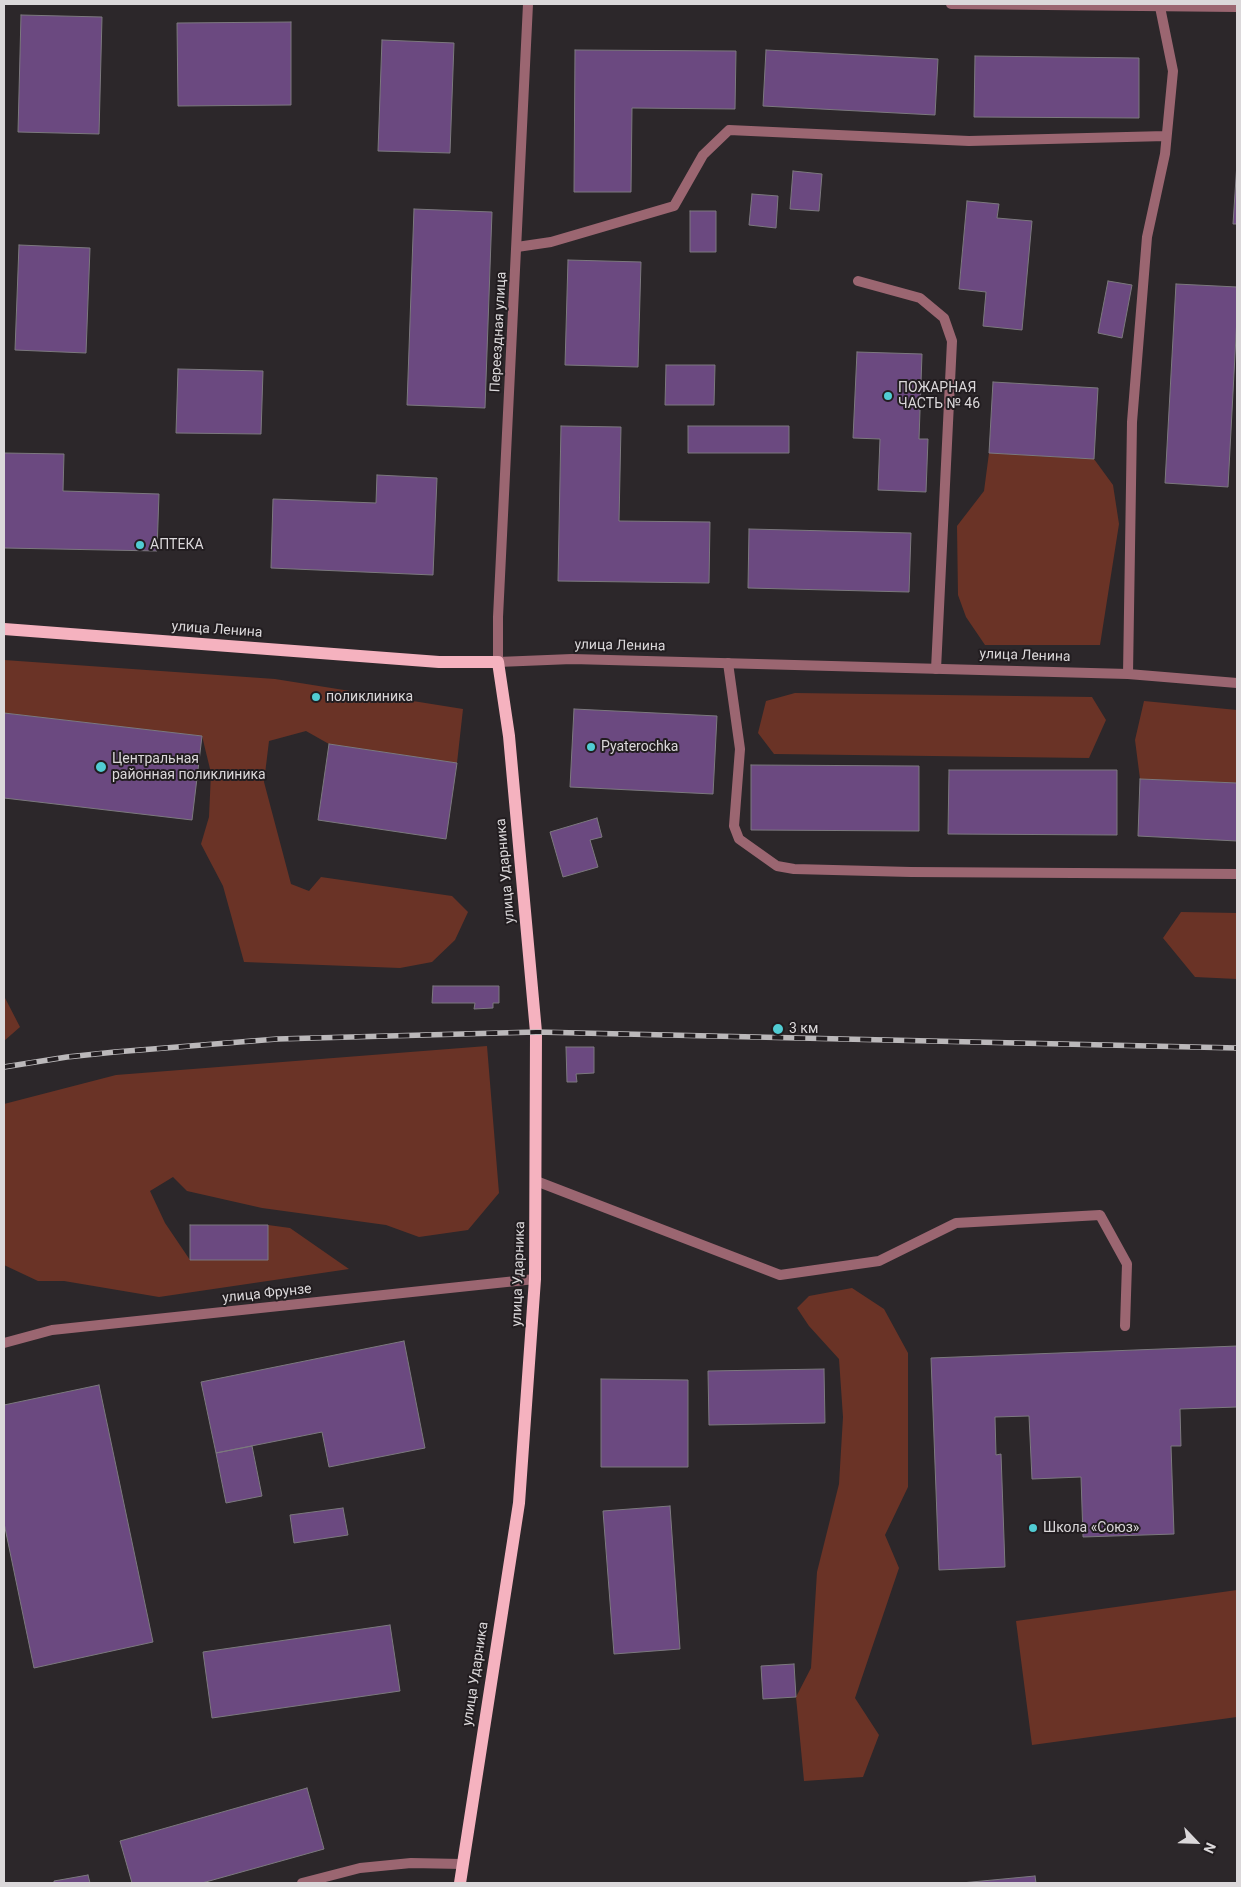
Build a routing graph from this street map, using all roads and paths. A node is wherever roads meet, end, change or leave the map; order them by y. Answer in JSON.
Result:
{"nodes":[{"id":1,"x":528,"y":4,"type":"edge"},
{"id":2,"x":951,"y":4,"type":"edge"},
{"id":3,"x":1160,"y":6,"type":"junction"},
{"id":4,"x":1237,"y":7,"type":"edge"},
{"id":5,"x":1166,"y":136,"type":"junction"},
{"id":6,"x":517,"y":247,"type":"junction"},
{"id":7,"x":858,"y":281,"type":"dead end"},
{"id":8,"x":4,"y":629,"type":"edge"},
{"id":9,"x":498,"y":662,"type":"junction"},
{"id":10,"x":728,"y":663,"type":"junction"},
{"id":11,"x":936,"y":669,"type":"junction"},
{"id":12,"x":1128,"y":674,"type":"junction"},
{"id":13,"x":1237,"y":683,"type":"edge"},
{"id":14,"x":1237,"y":874,"type":"edge"},
{"id":15,"x":536,"y":1181,"type":"junction"},
{"id":16,"x":535,"y":1279,"type":"junction"},
{"id":17,"x":1125,"y":1326,"type":"dead end"},
{"id":18,"x":4,"y":1343,"type":"edge"},
{"id":19,"x":462,"y":1864,"type":"junction"},
{"id":20,"x":302,"y":1883,"type":"edge"},
{"id":21,"x":460,"y":1883,"type":"edge"}],
"edges":[{"from":1,"to":6,"type":"street","name":"Переездная улица"},
{"from":2,"to":3,"type":"street"},
{"from":3,"to":4,"type":"street"},
{"from":3,"to":5,"type":"street"},
{"from":5,"to":6,"type":"street"},
{"from":5,"to":12,"type":"street"},
{"from":6,"to":9,"type":"street","name":"Переездная улица"},
{"from":7,"to":11,"type":"street"},
{"from":8,"to":9,"type":"main road","name":"улица Ленина"},
{"from":9,"to":10,"type":"street","name":"улица Ленина"},
{"from":9,"to":15,"type":"main road","name":"улица Ударника"},
{"from":10,"to":11,"type":"street","name":"улица Ленина"},
{"from":10,"to":14,"type":"street"},
{"from":11,"to":12,"type":"street","name":"улица Ленина"},
{"from":12,"to":13,"type":"street","name":"улица Ленина"},
{"from":15,"to":16,"type":"main road","name":"улица Ударника"},
{"from":15,"to":17,"type":"street"},
{"from":16,"to":18,"type":"street","name":"улица Фрунзе"},
{"from":16,"to":19,"type":"main road","name":"улица Ударника"},
{"from":19,"to":20,"type":"street"},
{"from":19,"to":21,"type":"main road","name":"улица Ударника"}]}
